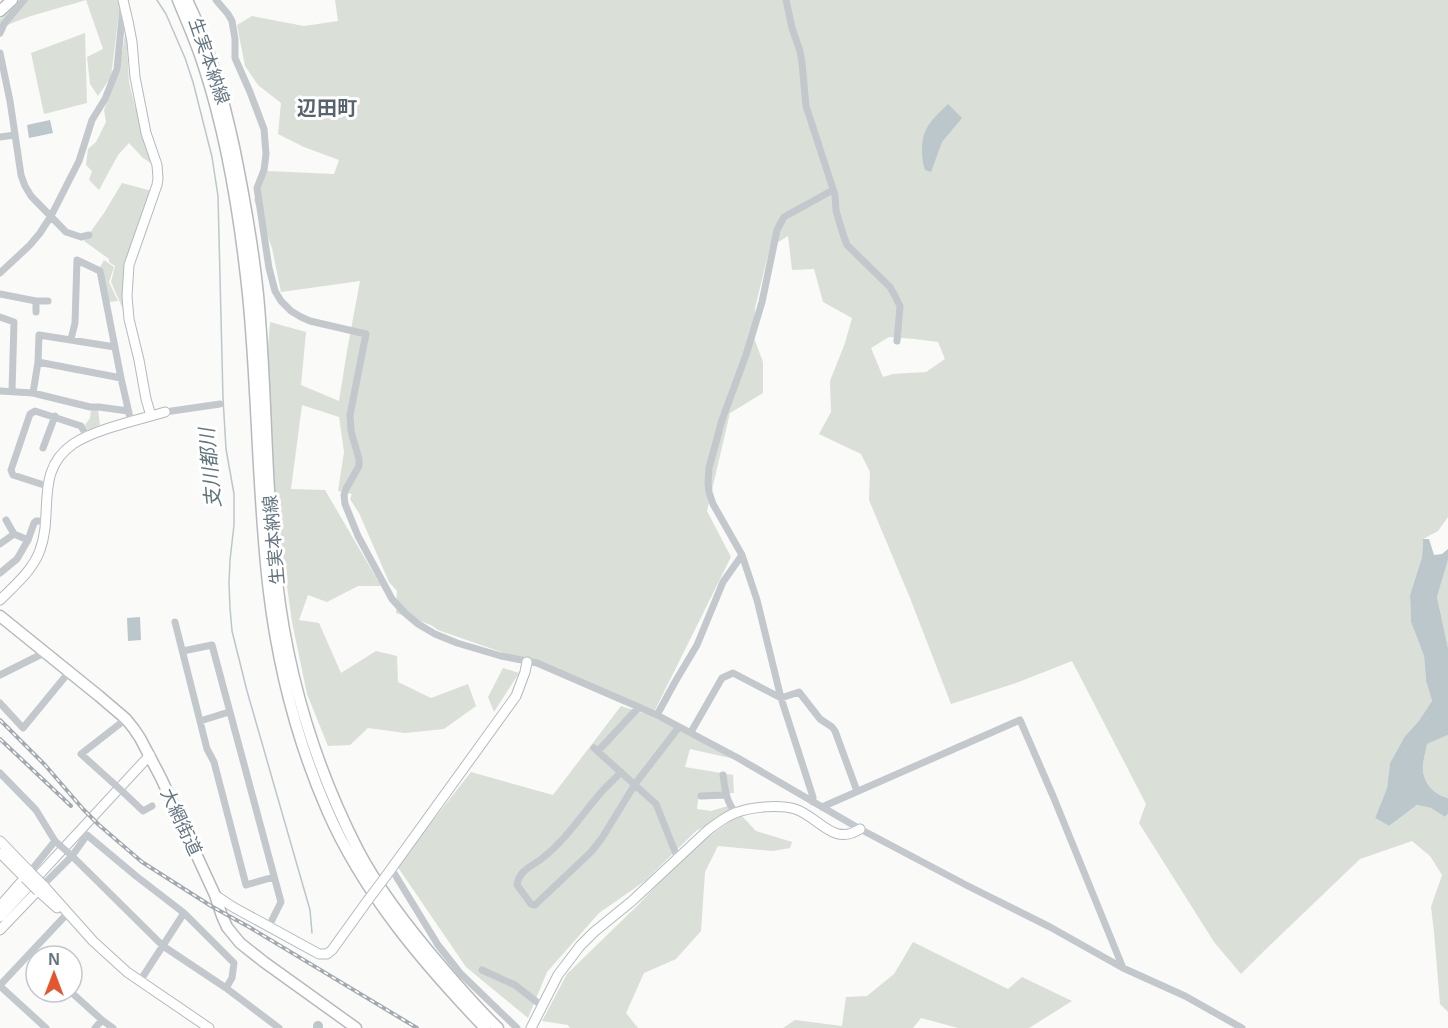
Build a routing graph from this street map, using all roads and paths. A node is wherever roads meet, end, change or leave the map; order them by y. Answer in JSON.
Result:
{"nodes":[{"id":1,"x":12,"y":0,"type":"edge"},
{"id":2,"x":24,"y":0,"type":"edge"},
{"id":3,"x":178,"y":0,"type":"edge"},
{"id":4,"x":187,"y":0,"type":"edge"},
{"id":5,"x":216,"y":0,"type":"edge"},
{"id":6,"x":786,"y":0,"type":"edge"},
{"id":7,"x":123,"y":1,"type":"edge"},
{"id":8,"x":0,"y":11,"type":"edge"},
{"id":9,"x":0,"y":33,"type":"edge"},
{"id":10,"x":0,"y":53,"type":"edge"},
{"id":11,"x":2,"y":67,"type":"edge"},
{"id":12,"x":10,"y":101,"type":"junction"},
{"id":13,"x":0,"y":103,"type":"edge"},
{"id":14,"x":15,"y":135,"type":"junction"},
{"id":15,"x":0,"y":137,"type":"edge"},
{"id":16,"x":833,"y":190,"type":"junction"},
{"id":17,"x":51,"y":216,"type":"junction"},
{"id":18,"x":88,"y":236,"type":"dead end"},
{"id":19,"x":0,"y":273,"type":"edge"},
{"id":20,"x":0,"y":294,"type":"edge"},
{"id":21,"x":36,"y":301,"type":"junction"},
{"id":22,"x":48,"y":301,"type":"dead end"},
{"id":23,"x":36,"y":312,"type":"dead end"},
{"id":24,"x":0,"y":318,"type":"edge"},
{"id":25,"x":71,"y":339,"type":"junction"},
{"id":26,"x":897,"y":341,"type":"dead end"},
{"id":27,"x":115,"y":347,"type":"junction"},
{"id":28,"x":38,"y":362,"type":"junction"},
{"id":29,"x":120,"y":378,"type":"junction"},
{"id":30,"x":0,"y":391,"type":"edge"},
{"id":31,"x":12,"y":392,"type":"junction"},
{"id":32,"x":33,"y":393,"type":"junction"},
{"id":33,"x":220,"y":404,"type":"dead end"},
{"id":34,"x":128,"y":411,"type":"junction"},
{"id":35,"x":165,"y":412,"type":"joint"},
{"id":36,"x":55,"y":416,"type":"junction"},
{"id":37,"x":151,"y":416,"type":"junction"},
{"id":38,"x":131,"y":422,"type":"junction"},
{"id":39,"x":87,"y":436,"type":"junction"},
{"id":40,"x":43,"y":448,"type":"dead end"},
{"id":41,"x":47,"y":486,"type":"junction"},
{"id":42,"x":6,"y":520,"type":"dead end"},
{"id":43,"x":45,"y":521,"type":"junction"},
{"id":44,"x":14,"y":534,"type":"junction"},
{"id":45,"x":28,"y":540,"type":"junction"},
{"id":46,"x":0,"y":544,"type":"edge"},
{"id":47,"x":742,"y":555,"type":"junction"},
{"id":48,"x":17,"y":559,"type":"junction"},
{"id":49,"x":28,"y":570,"type":"junction"},
{"id":50,"x":0,"y":573,"type":"edge"},
{"id":51,"x":0,"y":600,"type":"edge"},
{"id":52,"x":0,"y":616,"type":"edge"},
{"id":53,"x":176,"y":622,"type":"dead end"},
{"id":54,"x":183,"y":651,"type":"junction"},
{"id":55,"x":46,"y":652,"type":"junction"},
{"id":56,"x":527,"y":662,"type":"junction"},
{"id":57,"x":69,"y":672,"type":"junction"},
{"id":58,"x":0,"y":675,"type":"edge"},
{"id":59,"x":781,"y":698,"type":"junction"},
{"id":60,"x":0,"y":704,"type":"edge"},
{"id":61,"x":638,"y":708,"type":"junction"},
{"id":62,"x":229,"y":712,"type":"junction"},
{"id":63,"x":657,"y":716,"type":"junction"},
{"id":64,"x":126,"y":720,"type":"junction"},
{"id":65,"x":200,"y":721,"type":"junction"},
{"id":66,"x":679,"y":727,"type":"junction"},
{"id":67,"x":691,"y":732,"type":"junction"},
{"id":68,"x":150,"y":755,"type":"junction"},
{"id":69,"x":621,"y":772,"type":"junction"},
{"id":70,"x":0,"y":773,"type":"edge"},
{"id":71,"x":723,"y":775,"type":"dead end"},
{"id":72,"x":635,"y":784,"type":"junction"},
{"id":73,"x":857,"y":791,"type":"junction"},
{"id":74,"x":726,"y":795,"type":"junction"},
{"id":75,"x":701,"y":796,"type":"dead end"},
{"id":76,"x":813,"y":802,"type":"junction"},
{"id":77,"x":152,"y":806,"type":"dead end"},
{"id":78,"x":822,"y":807,"type":"junction"},
{"id":79,"x":736,"y":813,"type":"junction"},
{"id":80,"x":860,"y":829,"type":"junction"},
{"id":81,"x":0,"y":841,"type":"edge"},
{"id":82,"x":55,"y":842,"type":"junction"},
{"id":83,"x":0,"y":853,"type":"edge"},
{"id":84,"x":72,"y":856,"type":"junction"},
{"id":85,"x":678,"y":859,"type":"junction"},
{"id":86,"x":389,"y":872,"type":"junction"},
{"id":87,"x":28,"y":875,"type":"junction"},
{"id":88,"x":274,"y":877,"type":"junction"},
{"id":89,"x":40,"y":888,"type":"junction"},
{"id":90,"x":214,"y":895,"type":"junction"},
{"id":91,"x":0,"y":906,"type":"edge"},
{"id":92,"x":184,"y":914,"type":"junction"},
{"id":93,"x":65,"y":916,"type":"junction"},
{"id":94,"x":0,"y":917,"type":"edge"},
{"id":95,"x":269,"y":926,"type":"junction"},
{"id":96,"x":0,"y":930,"type":"edge"},
{"id":97,"x":37,"y":944,"type":"edge"},
{"id":98,"x":163,"y":946,"type":"junction"},
{"id":99,"x":24,"y":958,"type":"edge"},
{"id":100,"x":1123,"y":968,"type":"junction"},
{"id":101,"x":482,"y":970,"type":"dead end"},
{"id":102,"x":127,"y":972,"type":"junction"},
{"id":103,"x":140,"y":981,"type":"junction"},
{"id":104,"x":0,"y":985,"type":"edge"},
{"id":105,"x":226,"y":988,"type":"junction"},
{"id":106,"x":84,"y":1004,"type":"edge"},
{"id":107,"x":542,"y":1006,"type":"junction"},
{"id":108,"x":102,"y":1020,"type":"junction"},
{"id":109,"x":46,"y":1028,"type":"edge"},
{"id":110,"x":95,"y":1028,"type":"edge"},
{"id":111,"x":113,"y":1028,"type":"edge"},
{"id":112,"x":209,"y":1028,"type":"edge"},
{"id":113,"x":279,"y":1028,"type":"edge"},
{"id":114,"x":356,"y":1028,"type":"edge"},
{"id":115,"x":485,"y":1028,"type":"edge"},
{"id":116,"x":498,"y":1028,"type":"edge"},
{"id":117,"x":517,"y":1028,"type":"edge"},
{"id":118,"x":531,"y":1028,"type":"edge"},
{"id":119,"x":1242,"y":1028,"type":"edge"}],
"edges":[{"from":1,"to":8,"type":"main road"},
{"from":2,"to":9,"type":"street"},
{"from":3,"to":115,"type":"main road","name":"生実本納線"},
{"from":4,"to":116,"type":"main road","name":"生実本納線"},
{"from":5,"to":56,"type":"street"},
{"from":6,"to":16,"type":"street"},
{"from":7,"to":17,"type":"street"},
{"from":7,"to":37,"type":"street"},
{"from":10,"to":11,"type":"street"},
{"from":11,"to":12,"type":"street"},
{"from":12,"to":13,"type":"street"},
{"from":12,"to":14,"type":"street"},
{"from":14,"to":15,"type":"street"},
{"from":14,"to":17,"type":"street"},
{"from":16,"to":26,"type":"street"},
{"from":16,"to":47,"type":"street"},
{"from":17,"to":18,"type":"street"},
{"from":17,"to":19,"type":"street"},
{"from":20,"to":21,"type":"street"},
{"from":21,"to":22,"type":"street"},
{"from":21,"to":23,"type":"street"},
{"from":24,"to":31,"type":"street"},
{"from":25,"to":27,"type":"street"},
{"from":25,"to":27,"type":"street"},
{"from":25,"to":28,"type":"street"},
{"from":27,"to":29,"type":"street"},
{"from":28,"to":29,"type":"street"},
{"from":28,"to":32,"type":"street"},
{"from":29,"to":34,"type":"street"},
{"from":30,"to":31,"type":"street"},
{"from":31,"to":32,"type":"street"},
{"from":32,"to":34,"type":"street"},
{"from":33,"to":35,"type":"street"},
{"from":34,"to":38,"type":"street"},
{"from":35,"to":37,"type":"street"},
{"from":36,"to":39,"type":"street"},
{"from":36,"to":40,"type":"street"},
{"from":36,"to":41,"type":"street"},
{"from":37,"to":38,"type":"street"},
{"from":38,"to":39,"type":"street"},
{"from":39,"to":41,"type":"street"},
{"from":41,"to":43,"type":"street"},
{"from":42,"to":44,"type":"street"},
{"from":43,"to":45,"type":"street"},
{"from":43,"to":49,"type":"street"},
{"from":44,"to":45,"type":"street"},
{"from":44,"to":46,"type":"street"},
{"from":45,"to":48,"type":"street"},
{"from":47,"to":59,"type":"street"},
{"from":47,"to":63,"type":"street"},
{"from":48,"to":49,"type":"street"},
{"from":48,"to":50,"type":"street"},
{"from":49,"to":51,"type":"street"},
{"from":52,"to":55,"type":"main road","name":"大網街道"},
{"from":53,"to":54,"type":"street"},
{"from":54,"to":62,"type":"street"},
{"from":54,"to":65,"type":"street"},
{"from":55,"to":57,"type":"main road","name":"大網街道"},
{"from":55,"to":58,"type":"street"},
{"from":56,"to":61,"type":"street"},
{"from":56,"to":86,"type":"street"},
{"from":57,"to":60,"type":"street"},
{"from":57,"to":64,"type":"main road","name":"大網街道"},
{"from":59,"to":67,"type":"street"},
{"from":59,"to":73,"type":"street"},
{"from":59,"to":76,"type":"street"},
{"from":61,"to":63,"type":"street"},
{"from":61,"to":69,"type":"street"},
{"from":62,"to":65,"type":"street"},
{"from":62,"to":88,"type":"street"},
{"from":63,"to":66,"type":"street"},
{"from":64,"to":68,"type":"main road","name":"大網街道"},
{"from":64,"to":77,"type":"street","bridge":true},
{"from":65,"to":88,"type":"street"},
{"from":66,"to":67,"type":"street"},
{"from":66,"to":72,"type":"street"},
{"from":67,"to":76,"type":"street"},
{"from":68,"to":90,"type":"main road","name":"大網街道"},
{"from":68,"to":94,"type":"street"},
{"from":69,"to":72,"type":"street"},
{"from":69,"to":72,"type":"street"},
{"from":70,"to":82,"type":"street"},
{"from":71,"to":74,"type":"street"},
{"from":72,"to":85,"type":"street"},
{"from":73,"to":78,"type":"street"},
{"from":73,"to":100,"type":"street"},
{"from":74,"to":75,"type":"street"},
{"from":74,"to":79,"type":"street"},
{"from":76,"to":78,"type":"street"},
{"from":78,"to":80,"type":"street"},
{"from":79,"to":80,"type":"street"},
{"from":79,"to":85,"type":"street"},
{"from":80,"to":100,"type":"street"},
{"from":81,"to":87,"type":"street"},
{"from":82,"to":84,"type":"street","bridge":true},
{"from":82,"to":87,"type":"street"},
{"from":83,"to":87,"type":"street"},
{"from":84,"to":89,"type":"street"},
{"from":84,"to":92,"type":"street"},
{"from":84,"to":98,"type":"street"},
{"from":85,"to":107,"type":"street"},
{"from":86,"to":95,"type":"street","bridge":true},
{"from":86,"to":117,"type":"street"},
{"from":87,"to":89,"type":"street","bridge":true},
{"from":87,"to":91,"type":"street"},
{"from":88,"to":95,"type":"street"},
{"from":89,"to":93,"type":"street"},
{"from":89,"to":96,"type":"street"},
{"from":89,"to":102,"type":"street"},
{"from":90,"to":95,"type":"street"},
{"from":90,"to":114,"type":"main road","name":"大網街道"},
{"from":92,"to":98,"type":"street"},
{"from":92,"to":105,"type":"street"},
{"from":93,"to":97,"type":"street"},
{"from":93,"to":102,"type":"street"},
{"from":98,"to":103,"type":"street"},
{"from":98,"to":105,"type":"street"},
{"from":99,"to":104,"type":"street"},
{"from":100,"to":119,"type":"street"},
{"from":101,"to":107,"type":"street"},
{"from":102,"to":103,"type":"street"},
{"from":103,"to":112,"type":"street"},
{"from":104,"to":109,"type":"street"},
{"from":105,"to":113,"type":"street"},
{"from":106,"to":108,"type":"street"},
{"from":107,"to":118,"type":"street"},
{"from":108,"to":110,"type":"street"},
{"from":108,"to":111,"type":"street"}]}
